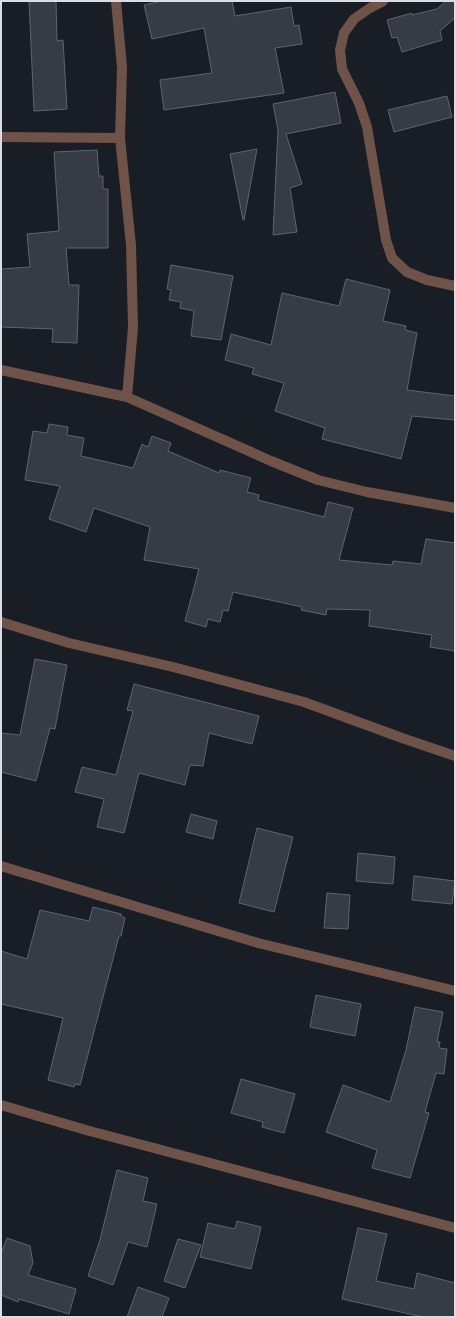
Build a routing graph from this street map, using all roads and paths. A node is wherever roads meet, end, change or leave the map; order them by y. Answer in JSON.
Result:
{"nodes":[{"id":1,"x":116,"y":1,"type":"edge"},
{"id":2,"x":383,"y":1,"type":"edge"},
{"id":3,"x":1,"y":137,"type":"edge"},
{"id":4,"x":120,"y":138,"type":"junction"},
{"id":5,"x":455,"y":286,"type":"edge"},
{"id":6,"x":1,"y":370,"type":"edge"},
{"id":7,"x":127,"y":397,"type":"junction"},
{"id":8,"x":455,"y":508,"type":"edge"},
{"id":9,"x":1,"y":622,"type":"edge"},
{"id":10,"x":455,"y":756,"type":"edge"},
{"id":11,"x":1,"y":866,"type":"edge"},
{"id":12,"x":455,"y":990,"type":"edge"},
{"id":13,"x":1,"y":1105,"type":"edge"},
{"id":14,"x":455,"y":1228,"type":"edge"}],
"edges":[{"from":1,"to":4,"type":"street"},
{"from":2,"to":5,"type":"street"},
{"from":3,"to":4,"type":"street"},
{"from":4,"to":7,"type":"street"},
{"from":6,"to":7,"type":"street"},
{"from":7,"to":8,"type":"street"},
{"from":9,"to":10,"type":"street"},
{"from":11,"to":12,"type":"street"},
{"from":13,"to":14,"type":"street"}]}
